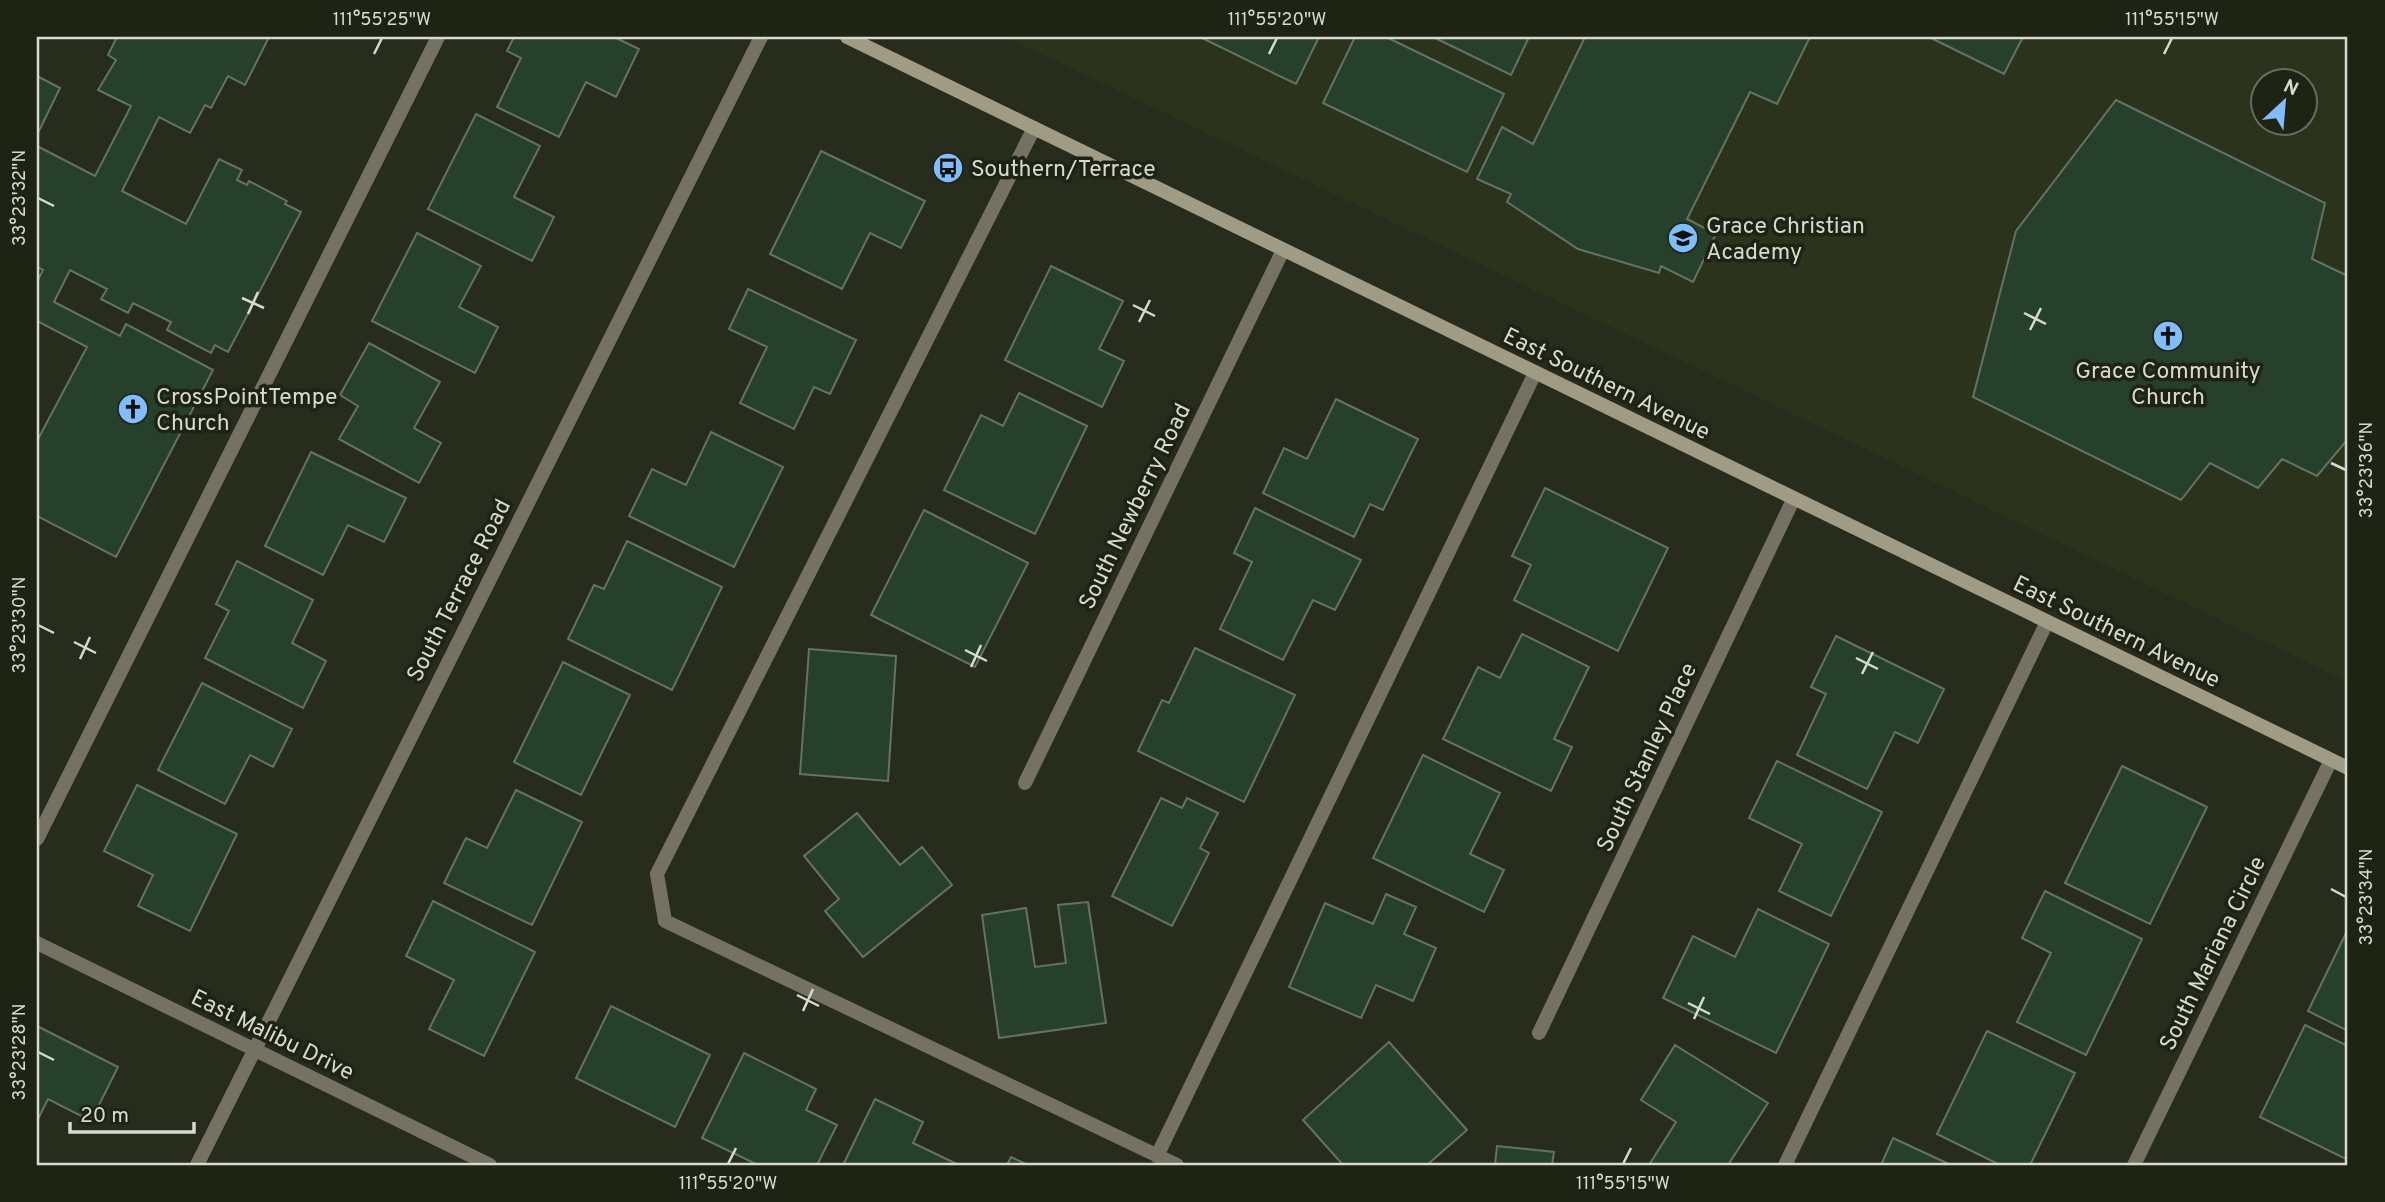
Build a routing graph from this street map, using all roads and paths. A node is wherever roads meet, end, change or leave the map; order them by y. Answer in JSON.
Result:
{"nodes":[{"id":1,"x":438,"y":37,"type":"edge"},
{"id":2,"x":761,"y":37,"type":"edge"},
{"id":3,"x":847,"y":37,"type":"edge"},
{"id":4,"x":1034,"y":128,"type":"junction"},
{"id":5,"x":1283,"y":250,"type":"junction"},
{"id":6,"x":1535,"y":373,"type":"junction"},
{"id":7,"x":1793,"y":500,"type":"junction"},
{"id":8,"x":2048,"y":622,"type":"junction"},
{"id":9,"x":2331,"y":760,"type":"junction"},
{"id":10,"x":2348,"y":768,"type":"edge"},
{"id":11,"x":1025,"y":783,"type":"dead end"},
{"id":12,"x":37,"y":839,"type":"edge"},
{"id":13,"x":37,"y":943,"type":"edge"},
{"id":14,"x":1539,"y":1033,"type":"dead end"},
{"id":15,"x":253,"y":1051,"type":"junction"},
{"id":16,"x":1157,"y":1156,"type":"junction"},
{"id":17,"x":197,"y":1165,"type":"edge"},
{"id":18,"x":490,"y":1165,"type":"edge"},
{"id":19,"x":1177,"y":1165,"type":"edge"},
{"id":20,"x":1785,"y":1165,"type":"edge"},
{"id":21,"x":2134,"y":1165,"type":"edge"}],
"edges":[{"from":1,"to":12,"type":"street"},
{"from":2,"to":15,"type":"street","name":"South Terrace Road"},
{"from":3,"to":4,"type":"main road","name":"East Southern Avenue"},
{"from":4,"to":5,"type":"main road","name":"East Southern Avenue"},
{"from":4,"to":16,"type":"street"},
{"from":5,"to":6,"type":"main road","name":"East Southern Avenue"},
{"from":5,"to":11,"type":"street","name":"South Newberry Road"},
{"from":6,"to":7,"type":"main road","name":"East Southern Avenue"},
{"from":6,"to":16,"type":"street"},
{"from":7,"to":8,"type":"main road","name":"East Southern Avenue"},
{"from":7,"to":14,"type":"street","name":"South Stanley Place"},
{"from":8,"to":9,"type":"main road","name":"East Southern Avenue"},
{"from":8,"to":20,"type":"street"},
{"from":9,"to":10,"type":"main road","name":"East Southern Avenue"},
{"from":9,"to":21,"type":"street","name":"South Mariana Circle"},
{"from":13,"to":15,"type":"street","name":"East Malibu Drive"},
{"from":15,"to":17,"type":"street","name":"South Terrace Road"},
{"from":15,"to":18,"type":"street","name":"East Malibu Drive"},
{"from":16,"to":19,"type":"street"}]}
